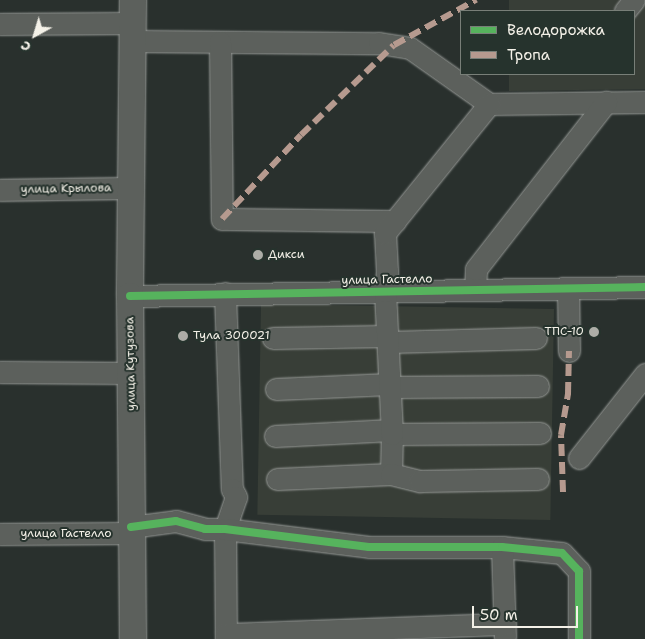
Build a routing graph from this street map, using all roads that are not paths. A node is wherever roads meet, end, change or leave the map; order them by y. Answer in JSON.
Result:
{"nodes":[{"id":1,"x":634,"y":0,"type":"edge"},
{"id":2,"x":626,"y":10,"type":"edge"},
{"id":3,"x":133,"y":21,"type":"edge"},
{"id":4,"x":0,"y":24,"type":"edge"},
{"id":5,"x":220,"y":42,"type":"junction"},
{"id":6,"x":606,"y":102,"type":"junction"},
{"id":7,"x":645,"y":102,"type":"edge"},
{"id":8,"x":489,"y":104,"type":"junction"},
{"id":9,"x":131,"y":188,"type":"junction"},
{"id":10,"x":0,"y":190,"type":"edge"},
{"id":11,"x":395,"y":221,"type":"junction"},
{"id":12,"x":645,"y":287,"type":"edge"},
{"id":13,"x":568,"y":288,"type":"junction"},
{"id":14,"x":475,"y":290,"type":"junction"},
{"id":15,"x":384,"y":291,"type":"junction"},
{"id":16,"x":225,"y":293,"type":"junction"},
{"id":17,"x":130,"y":296,"type":"junction"},
{"id":18,"x":273,"y":338,"type":"dead end"},
{"id":19,"x":536,"y":338,"type":"dead end"},
{"id":20,"x":388,"y":339,"type":"junction"},
{"id":21,"x":569,"y":351,"type":"dead end"},
{"id":22,"x":0,"y":372,"type":"edge"},
{"id":23,"x":131,"y":373,"type":"junction"},
{"id":24,"x":645,"y":374,"type":"edge"},
{"id":25,"x":390,"y":386,"type":"junction"},
{"id":26,"x":538,"y":386,"type":"dead end"},
{"id":27,"x":276,"y":389,"type":"dead end"},
{"id":28,"x":392,"y":432,"type":"junction"},
{"id":29,"x":540,"y":433,"type":"dead end"},
{"id":30,"x":275,"y":436,"type":"dead end"},
{"id":31,"x":579,"y":458,"type":"dead end"},
{"id":32,"x":391,"y":474,"type":"junction"},
{"id":33,"x":277,"y":479,"type":"dead end"},
{"id":34,"x":538,"y":479,"type":"dead end"},
{"id":35,"x":131,"y":530,"type":"junction"},
{"id":36,"x":224,"y":530,"type":"junction"},
{"id":37,"x":0,"y":534,"type":"edge"},
{"id":38,"x":502,"y":547,"type":"junction"},
{"id":39,"x":505,"y":632,"type":"edge"},
{"id":40,"x":335,"y":635,"type":"edge"},
{"id":41,"x":226,"y":636,"type":"edge"},
{"id":42,"x":133,"y":639,"type":"edge"},
{"id":43,"x":579,"y":639,"type":"edge"}],
"edges":[{"from":1,"to":2,"type":"street"},
{"from":3,"to":4,"type":"street"},
{"from":3,"to":5,"type":"street"},
{"from":3,"to":9,"type":"main road","name":"улица Кутузова"},
{"from":5,"to":8,"type":"street"},
{"from":5,"to":11,"type":"street"},
{"from":6,"to":7,"type":"street"},
{"from":6,"to":8,"type":"street"},
{"from":6,"to":14,"type":"street"},
{"from":8,"to":11,"type":"street"},
{"from":9,"to":10,"type":"street","name":"улица Крылова"},
{"from":9,"to":17,"type":"main road","name":"улица Кутузова"},
{"from":11,"to":15,"type":"street"},
{"from":12,"to":13,"type":"street","name":"улица Гастелло"},
{"from":13,"to":14,"type":"street","name":"улица Гастелло"},
{"from":13,"to":21,"type":"street"},
{"from":14,"to":15,"type":"street","name":"улица Гастелло"},
{"from":15,"to":16,"type":"street","name":"улица Гастелло"},
{"from":15,"to":20,"type":"street"},
{"from":16,"to":17,"type":"street","name":"улица Гастелло"},
{"from":16,"to":36,"type":"street"},
{"from":17,"to":23,"type":"main road","name":"улица Кутузова"},
{"from":18,"to":20,"type":"street"},
{"from":19,"to":20,"type":"street"},
{"from":20,"to":25,"type":"street"},
{"from":22,"to":23,"type":"street"},
{"from":23,"to":35,"type":"main road","name":"улица Кутузова"},
{"from":24,"to":31,"type":"street"},
{"from":25,"to":26,"type":"street"},
{"from":25,"to":27,"type":"street"},
{"from":25,"to":28,"type":"street"},
{"from":28,"to":29,"type":"street"},
{"from":28,"to":30,"type":"street"},
{"from":28,"to":32,"type":"street"},
{"from":32,"to":33,"type":"street"},
{"from":32,"to":34,"type":"street"},
{"from":35,"to":36,"type":"street","name":"улица Гастелло"},
{"from":35,"to":37,"type":"street","name":"улица Гастелло"},
{"from":35,"to":42,"type":"main road","name":"улица Кутузова"},
{"from":36,"to":38,"type":"street","name":"улица Гастелло"},
{"from":36,"to":41,"type":"street"},
{"from":38,"to":39,"type":"street"},
{"from":38,"to":43,"type":"street","name":"улица Гастелло"},
{"from":39,"to":40,"type":"street"},
{"from":40,"to":41,"type":"street"}]}
